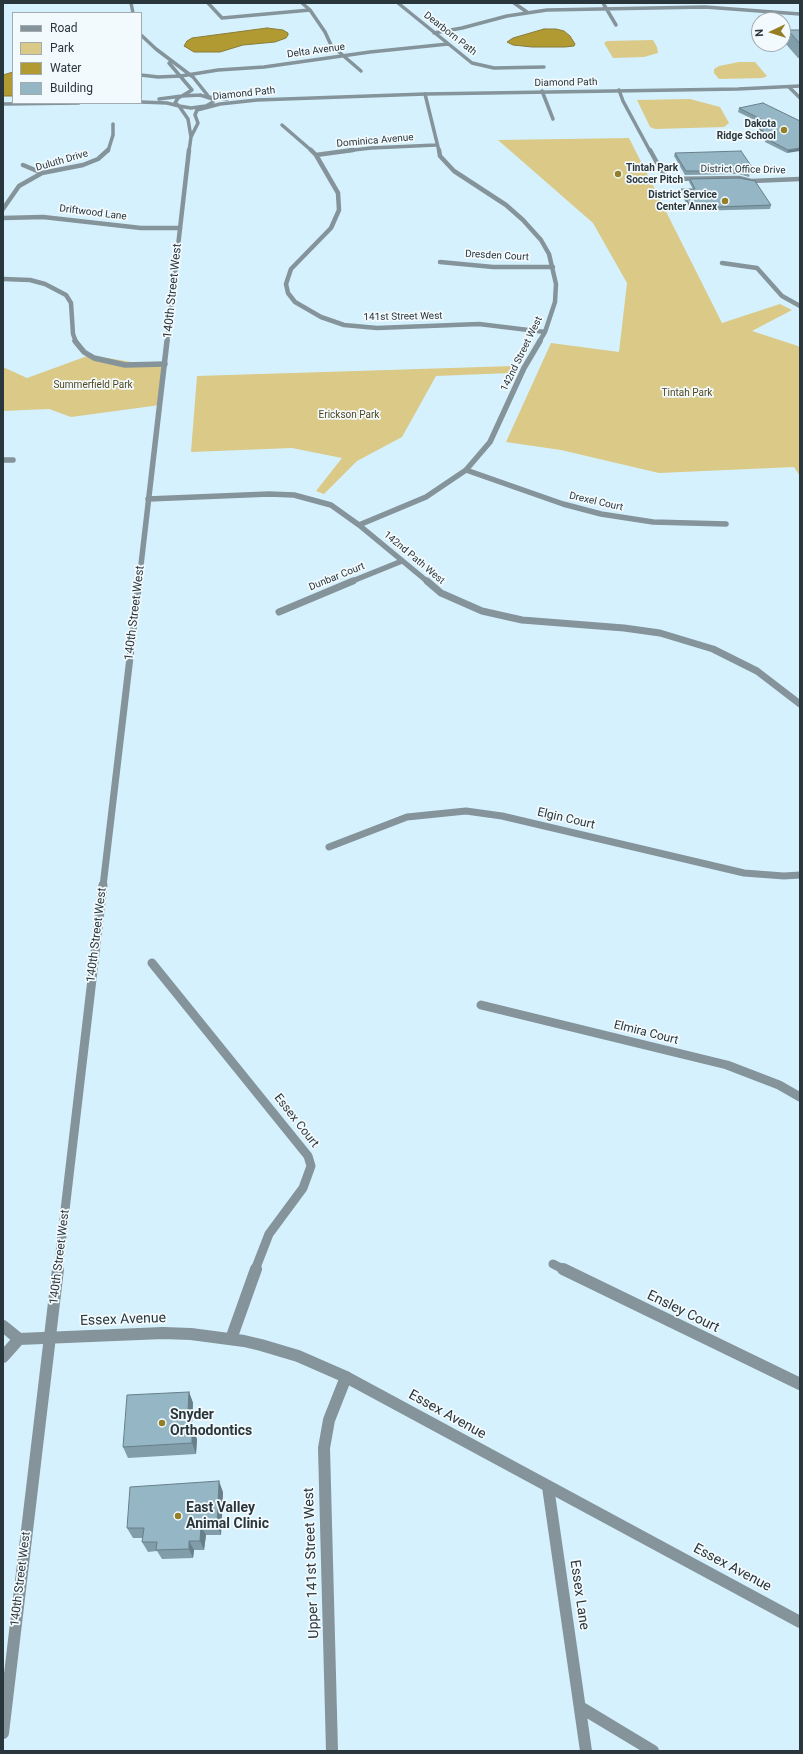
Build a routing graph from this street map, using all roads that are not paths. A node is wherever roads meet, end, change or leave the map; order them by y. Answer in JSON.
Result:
{"nodes":[{"id":1,"x":208,"y":3,"type":"edge"},
{"id":2,"x":302,"y":3,"type":"edge"},
{"id":3,"x":398,"y":3,"type":"edge"},
{"id":4,"x":514,"y":3,"type":"edge"},
{"id":5,"x":603,"y":3,"type":"edge"},
{"id":6,"x":607,"y":9,"type":"junction"},
{"id":7,"x":310,"y":10,"type":"junction"},
{"id":8,"x":528,"y":12,"type":"junction"},
{"id":9,"x":800,"y":14,"type":"edge"},
{"id":10,"x":616,"y":25,"type":"dead end"},
{"id":11,"x":434,"y":33,"type":"junction"},
{"id":12,"x":142,"y":36,"type":"edge"},
{"id":13,"x":448,"y":44,"type":"junction"},
{"id":14,"x":156,"y":50,"type":"junction"},
{"id":15,"x":342,"y":56,"type":"junction"},
{"id":16,"x":544,"y":67,"type":"dead end"},
{"id":17,"x":361,"y":70,"type":"dead end"},
{"id":18,"x":191,"y":74,"type":"junction"},
{"id":19,"x":142,"y":75,"type":"edge"},
{"id":20,"x":183,"y":76,"type":"junction"},
{"id":21,"x":800,"y":86,"type":"edge"},
{"id":22,"x":789,"y":87,"type":"junction"},
{"id":23,"x":619,"y":90,"type":"junction"},
{"id":24,"x":542,"y":91,"type":"junction"},
{"id":25,"x":425,"y":94,"type":"junction"},
{"id":26,"x":182,"y":96,"type":"junction"},
{"id":27,"x":332,"y":96,"type":"junction"},
{"id":28,"x":209,"y":97,"type":"junction"},
{"id":29,"x":800,"y":98,"type":"edge"},
{"id":30,"x":142,"y":101,"type":"edge"},
{"id":31,"x":142,"y":101,"type":"edge"},
{"id":32,"x":3,"y":104,"type":"edge"},
{"id":33,"x":22,"y":104,"type":"edge"},
{"id":34,"x":179,"y":106,"type":"junction"},
{"id":35,"x":206,"y":106,"type":"junction"},
{"id":36,"x":553,"y":119,"type":"dead end"},
{"id":37,"x":113,"y":124,"type":"dead end"},
{"id":38,"x":282,"y":125,"type":"dead end"},
{"id":39,"x":191,"y":137,"type":"junction"},
{"id":40,"x":436,"y":145,"type":"junction"},
{"id":41,"x":316,"y":155,"type":"junction"},
{"id":42,"x":23,"y":165,"type":"dead end"},
{"id":43,"x":42,"y":174,"type":"junction"},
{"id":44,"x":800,"y":179,"type":"edge"},
{"id":45,"x":3,"y":209,"type":"edge"},
{"id":46,"x":3,"y":218,"type":"edge"},
{"id":47,"x":180,"y":228,"type":"junction"},
{"id":48,"x":440,"y":262,"type":"dead end"},
{"id":49,"x":722,"y":263,"type":"dead end"},
{"id":50,"x":553,"y":267,"type":"junction"},
{"id":51,"x":3,"y":279,"type":"edge"},
{"id":52,"x":800,"y":306,"type":"edge"},
{"id":53,"x":545,"y":332,"type":"junction"},
{"id":54,"x":165,"y":364,"type":"junction"},
{"id":55,"x":3,"y":460,"type":"edge"},
{"id":56,"x":13,"y":460,"type":"dead end"},
{"id":57,"x":466,"y":470,"type":"junction"},
{"id":58,"x":148,"y":498,"type":"junction"},
{"id":59,"x":726,"y":524,"type":"dead end"},
{"id":60,"x":359,"y":525,"type":"junction"},
{"id":61,"x":402,"y":562,"type":"junction"},
{"id":62,"x":279,"y":612,"type":"dead end"},
{"id":63,"x":800,"y":704,"type":"edge"},
{"id":64,"x":329,"y":847,"type":"dead end"},
{"id":65,"x":800,"y":876,"type":"edge"},
{"id":66,"x":152,"y":963,"type":"dead end"},
{"id":67,"x":481,"y":1005,"type":"dead end"},
{"id":68,"x":800,"y":1097,"type":"edge"},
{"id":69,"x":553,"y":1264,"type":"dead end"},
{"id":70,"x":3,"y":1326,"type":"edge"},
{"id":71,"x":50,"y":1338,"type":"junction"},
{"id":72,"x":19,"y":1339,"type":"junction"},
{"id":73,"x":231,"y":1339,"type":"junction"},
{"id":74,"x":3,"y":1356,"type":"edge"},
{"id":75,"x":346,"y":1377,"type":"junction"},
{"id":76,"x":800,"y":1384,"type":"edge"},
{"id":77,"x":548,"y":1487,"type":"junction"},
{"id":78,"x":800,"y":1622,"type":"edge"},
{"id":79,"x":580,"y":1707,"type":"junction"},
{"id":80,"x":3,"y":1733,"type":"edge"},
{"id":81,"x":332,"y":1751,"type":"edge"},
{"id":82,"x":586,"y":1751,"type":"edge"},
{"id":83,"x":653,"y":1751,"type":"edge"}],
"edges":[{"from":1,"to":7,"type":"street"},
{"from":2,"to":7,"type":"street"},
{"from":3,"to":11,"type":"street","name":"Dearborn Path"},
{"from":4,"to":8,"type":"street"},
{"from":5,"to":6,"type":"street"},
{"from":6,"to":8,"type":"street"},
{"from":6,"to":9,"type":"street"},
{"from":6,"to":10,"type":"street"},
{"from":7,"to":15,"type":"street"},
{"from":8,"to":11,"type":"street"},
{"from":11,"to":13,"type":"street","name":"Dearborn Path"},
{"from":12,"to":14,"type":"street"},
{"from":13,"to":15,"type":"street","name":"Delta Avenue"},
{"from":13,"to":16,"type":"street","name":"Dearborn Path"},
{"from":14,"to":18,"type":"street"},
{"from":14,"to":20,"type":"street"},
{"from":15,"to":17,"type":"street"},
{"from":15,"to":18,"type":"street","name":"Delta Avenue"},
{"from":18,"to":20,"type":"street","name":"Delta Avenue"},
{"from":18,"to":28,"type":"street"},
{"from":19,"to":20,"type":"street","name":"Delta Avenue"},
{"from":20,"to":26,"type":"street"},
{"from":21,"to":22,"type":"street","name":"Diamond Path"},
{"from":22,"to":23,"type":"street","name":"Diamond Path"},
{"from":22,"to":29,"type":"street"},
{"from":23,"to":24,"type":"street","name":"Diamond Path"},
{"from":23,"to":44,"type":"street","name":"District Office Drive"},
{"from":24,"to":25,"type":"street","name":"Diamond Path"},
{"from":24,"to":36,"type":"street"},
{"from":25,"to":27,"type":"street","name":"Diamond Path"},
{"from":25,"to":40,"type":"street","name":"142nd Street West"},
{"from":26,"to":28,"type":"street","name":"Diamond Path"},
{"from":26,"to":30,"type":"street","name":"Diamond Path"},
{"from":26,"to":34,"type":"street"},
{"from":27,"to":28,"type":"street","name":"Diamond Path"},
{"from":27,"to":35,"type":"street","name":"Diamond Path"},
{"from":28,"to":35,"type":"street","name":"Diamond Path"},
{"from":31,"to":34,"type":"street","name":"Diamond Path"},
{"from":32,"to":33,"type":"street"},
{"from":34,"to":35,"type":"street","name":"Diamond Path"},
{"from":34,"to":39,"type":"street","name":"140th Street West"},
{"from":35,"to":39,"type":"street","name":"140th Street West"},
{"from":37,"to":43,"type":"street","name":"Duluth Drive"},
{"from":38,"to":41,"type":"street","name":"141st Street West"},
{"from":39,"to":47,"type":"street","name":"140th Street West"},
{"from":40,"to":41,"type":"street","name":"Dominica Avenue"},
{"from":40,"to":50,"type":"street","name":"142nd Street West"},
{"from":41,"to":53,"type":"street","name":"141st Street West"},
{"from":42,"to":43,"type":"street"},
{"from":43,"to":45,"type":"street","name":"Duluth Drive"},
{"from":46,"to":47,"type":"street","name":"Driftwood Lane"},
{"from":47,"to":54,"type":"street","name":"140th Street West"},
{"from":48,"to":50,"type":"street","name":"Dresden Court"},
{"from":49,"to":52,"type":"street"},
{"from":50,"to":53,"type":"street","name":"142nd Street West"},
{"from":51,"to":54,"type":"street"},
{"from":53,"to":57,"type":"street","name":"142nd Street West"},
{"from":54,"to":58,"type":"street","name":"140th Street West"},
{"from":55,"to":56,"type":"street"},
{"from":57,"to":59,"type":"street","name":"Drexel Court"},
{"from":57,"to":60,"type":"street","name":"142nd Street West"},
{"from":58,"to":60,"type":"street","name":"142nd Path West"},
{"from":58,"to":71,"type":"street","name":"140th Street West"},
{"from":60,"to":61,"type":"street","name":"142nd Path West"},
{"from":61,"to":62,"type":"street","name":"Dunbar Court"},
{"from":61,"to":63,"type":"street","name":"142nd Path West"},
{"from":64,"to":65,"type":"street","name":"Elgin Court"},
{"from":66,"to":73,"type":"street","name":"Essex Court"},
{"from":67,"to":68,"type":"street","name":"Elmira Court"},
{"from":69,"to":76,"type":"street","name":"Ensley Court"},
{"from":70,"to":72,"type":"street"},
{"from":71,"to":72,"type":"street","name":"Essex Avenue"},
{"from":71,"to":73,"type":"street","name":"Essex Avenue"},
{"from":71,"to":80,"type":"street","name":"140th Street West"},
{"from":72,"to":74,"type":"street"},
{"from":73,"to":75,"type":"street","name":"Essex Avenue"},
{"from":75,"to":77,"type":"street","name":"Essex Avenue"},
{"from":75,"to":81,"type":"street","name":"Upper 141st Street West"},
{"from":77,"to":78,"type":"street","name":"Essex Avenue"},
{"from":77,"to":79,"type":"street","name":"Essex Lane"},
{"from":79,"to":82,"type":"street","name":"Essex Lane"},
{"from":79,"to":83,"type":"street"}]}
